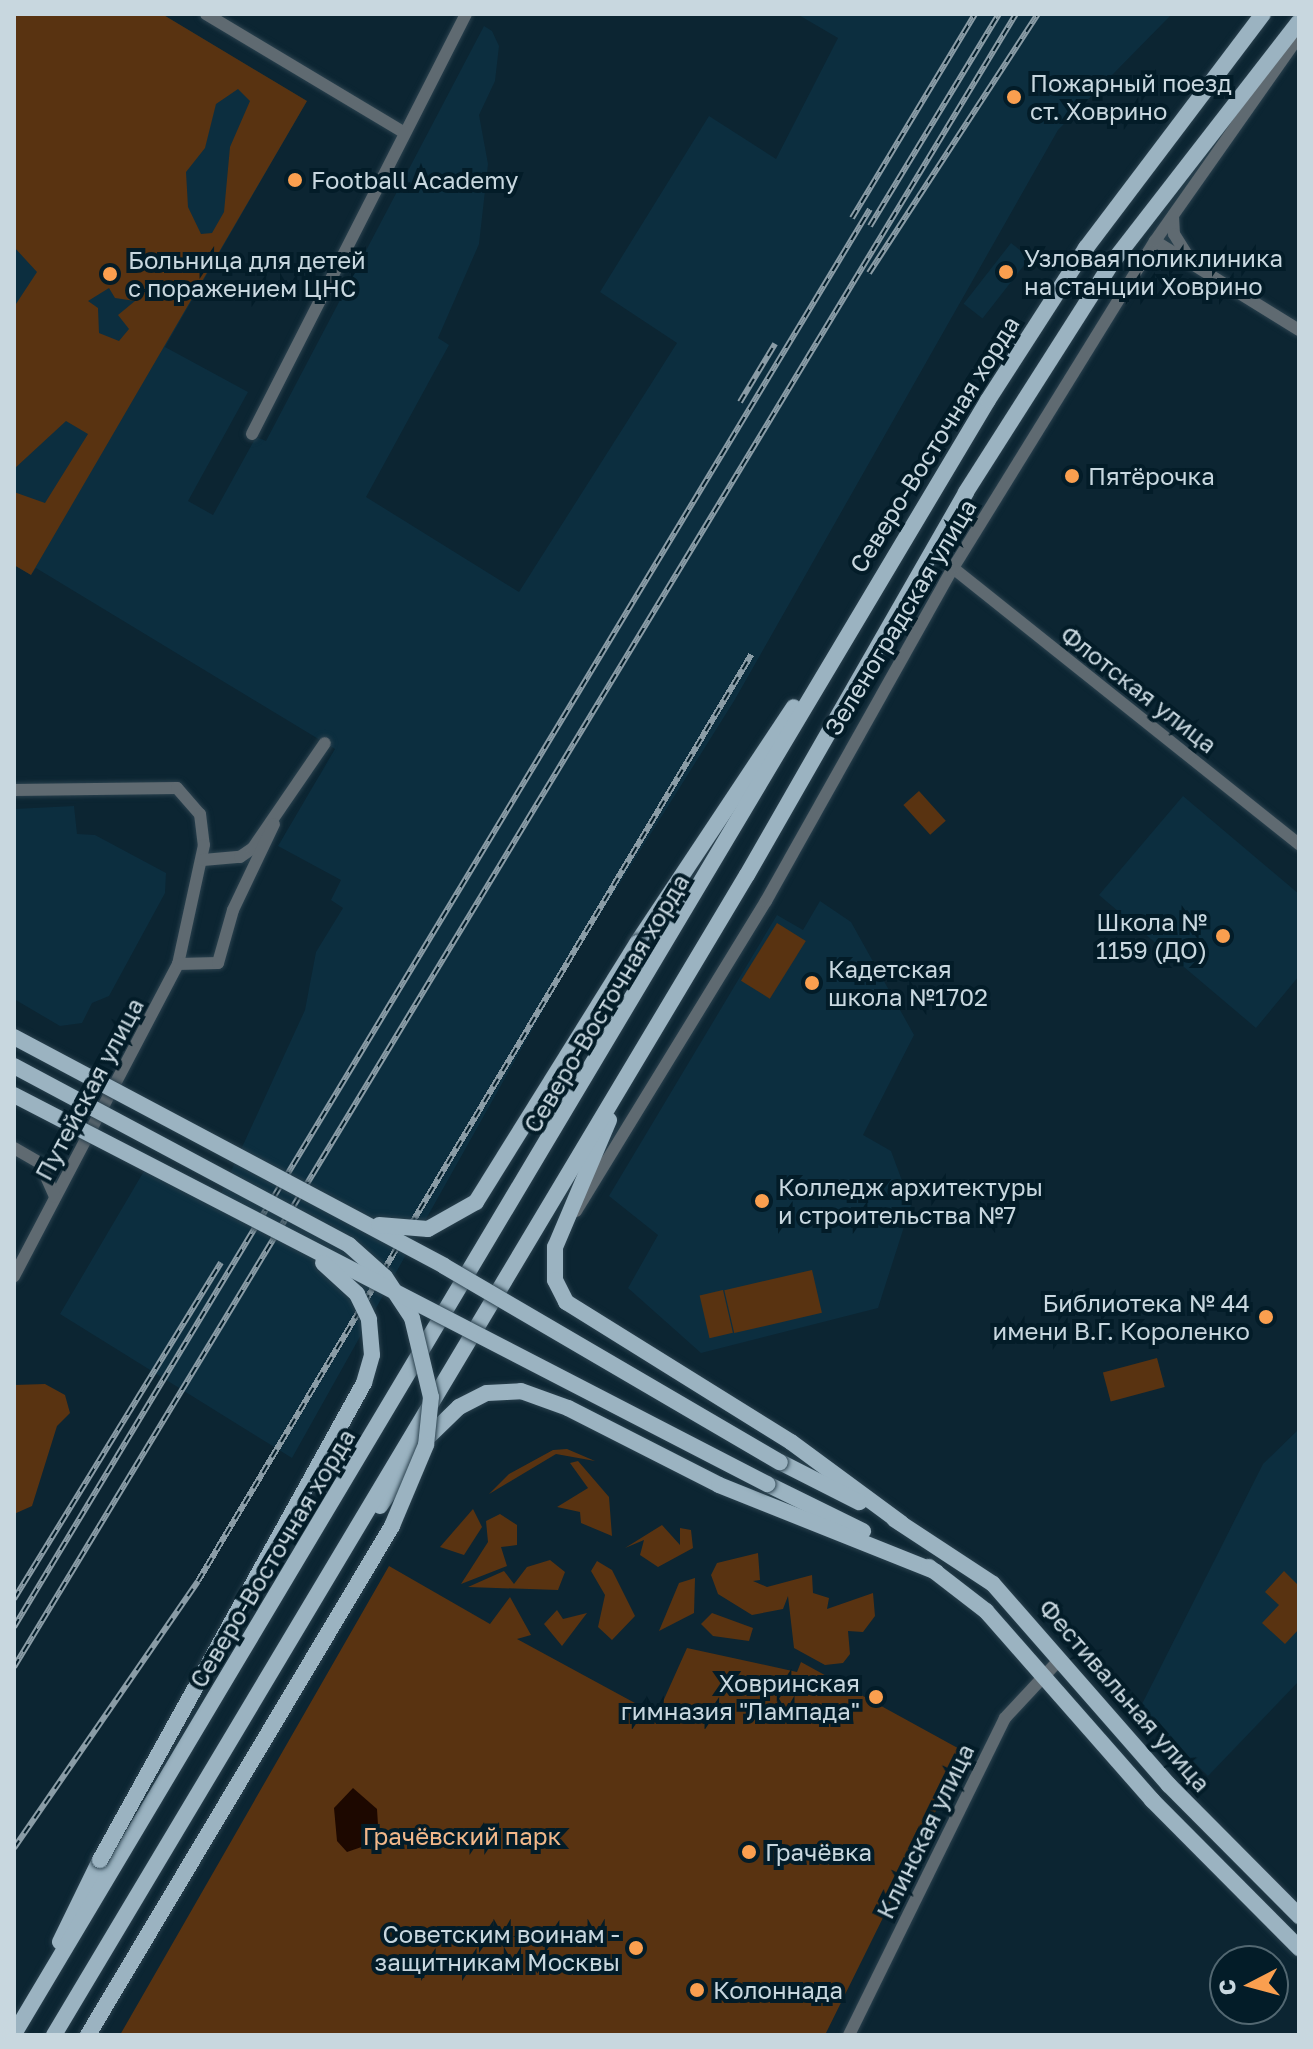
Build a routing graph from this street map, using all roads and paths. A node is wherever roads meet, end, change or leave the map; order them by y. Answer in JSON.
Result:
{"nodes":[{"id":1,"x":206,"y":14,"type":"edge"},
{"id":2,"x":466,"y":14,"type":"edge"},
{"id":3,"x":1263,"y":14,"type":"edge"},
{"id":4,"x":1299,"y":22,"type":"edge"},
{"id":5,"x":1299,"y":36,"type":"edge"},
{"id":6,"x":403,"y":132,"type":"junction"},
{"id":7,"x":1173,"y":215,"type":"junction"},
{"id":8,"x":1155,"y":241,"type":"junction"},
{"id":9,"x":1197,"y":270,"type":"junction"},
{"id":10,"x":1299,"y":330,"type":"edge"},
{"id":11,"x":252,"y":434,"type":"dead end"},
{"id":12,"x":953,"y":568,"type":"junction"},
{"id":13,"x":849,"y":627,"type":"junction"},
{"id":14,"x":325,"y":743,"type":"dead end"},
{"id":15,"x":14,"y":790,"type":"edge"},
{"id":16,"x":274,"y":824,"type":"junction"},
{"id":17,"x":1299,"y":844,"type":"edge"},
{"id":18,"x":203,"y":860,"type":"junction"},
{"id":19,"x":178,"y":964,"type":"junction"},
{"id":20,"x":668,"y":1003,"type":"junction"},
{"id":21,"x":14,"y":1037,"type":"edge"},
{"id":22,"x":14,"y":1066,"type":"edge"},
{"id":23,"x":14,"y":1095,"type":"edge"},
{"id":24,"x":14,"y":1148,"type":"edge"},
{"id":25,"x":55,"y":1197,"type":"junction"},
{"id":26,"x":321,"y":1201,"type":"junction"},
{"id":27,"x":560,"y":1234,"type":"junction"},
{"id":28,"x":286,"y":1237,"type":"junction"},
{"id":29,"x":14,"y":1277,"type":"edge"},
{"id":30,"x":901,"y":1523,"type":"junction"},
{"id":31,"x":936,"y":1572,"type":"junction"},
{"id":32,"x":304,"y":1615,"type":"junction"},
{"id":33,"x":1060,"y":1659,"type":"junction"},
{"id":34,"x":1043,"y":1677,"type":"junction"},
{"id":35,"x":1299,"y":1916,"type":"edge"},
{"id":36,"x":1299,"y":1948,"type":"edge"},
{"id":37,"x":17,"y":2028,"type":"edge"},
{"id":38,"x":54,"y":2035,"type":"edge"},
{"id":39,"x":88,"y":2035,"type":"edge"},
{"id":40,"x":849,"y":2035,"type":"edge"}],
"edges":[{"from":1,"to":6,"type":"street"},
{"from":2,"to":6,"type":"street"},
{"from":3,"to":13,"type":"main road","name":"Северо-Восточная хорда"},
{"from":4,"to":20,"type":"main road"},
{"from":5,"to":7,"type":"street","name":"Зеленоградская улица"},
{"from":6,"to":11,"type":"street"},
{"from":7,"to":8,"type":"street","name":"Зеленоградская улица"},
{"from":7,"to":9,"type":"street"},
{"from":8,"to":9,"type":"street"},
{"from":8,"to":12,"type":"street","name":"Зеленоградская улица"},
{"from":9,"to":10,"type":"street"},
{"from":12,"to":17,"type":"street","name":"Флотская улица"},
{"from":12,"to":27,"type":"street","name":"Зеленоградская улица"},
{"from":13,"to":26,"type":"main road","bridge":true},
{"from":13,"to":37,"type":"main road","name":"Северо-Восточная хорда"},
{"from":14,"to":16,"type":"street"},
{"from":15,"to":18,"type":"street","name":"Путейская улица"},
{"from":16,"to":18,"type":"street"},
{"from":16,"to":19,"type":"street"},
{"from":18,"to":19,"type":"street","name":"Путейская улица"},
{"from":19,"to":25,"type":"street","name":"Путейская улица"},
{"from":20,"to":27,"type":"main road"},
{"from":20,"to":32,"type":"main road"},
{"from":21,"to":26,"type":"main road","bridge":true},
{"from":22,"to":39,"type":"main road","bridge":true},
{"from":23,"to":28,"type":"main road","bridge":true},
{"from":24,"to":25,"type":"street"},
{"from":25,"to":29,"type":"street","name":"Путейская улица"},
{"from":26,"to":30,"type":"main road","bridge":true},
{"from":27,"to":30,"type":"main road"},
{"from":28,"to":31,"type":"main road","bridge":true},
{"from":28,"to":37,"type":"main road","bridge":true},
{"from":30,"to":33,"type":"main road","name":"Фестивальная улица"},
{"from":31,"to":32,"type":"main road"},
{"from":31,"to":34,"type":"main road","name":"Фестивальная улица"},
{"from":32,"to":38,"type":"main road"},
{"from":33,"to":34,"type":"street","name":"Клинская улица"},
{"from":33,"to":35,"type":"main road","name":"Фестивальная улица"},
{"from":34,"to":36,"type":"main road","name":"Фестивальная улица"},
{"from":34,"to":40,"type":"street","name":"Клинская улица"}]}
